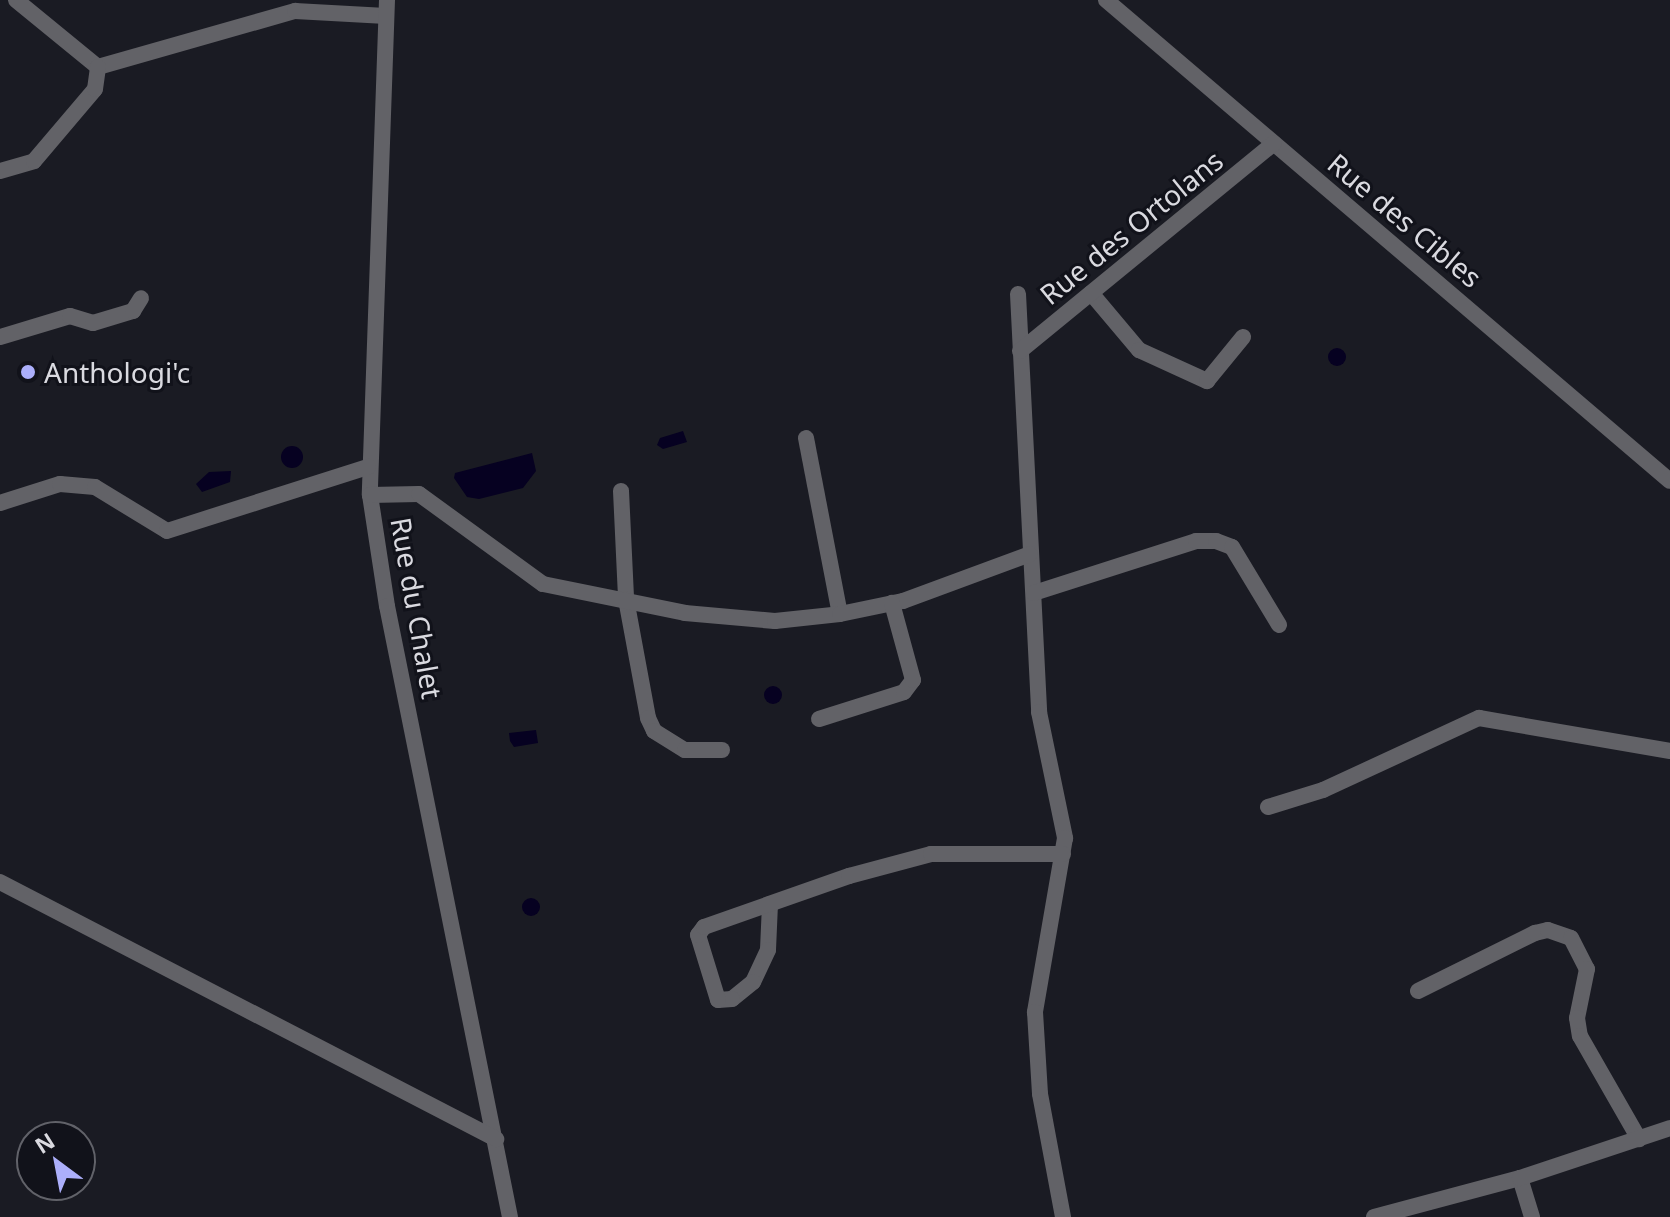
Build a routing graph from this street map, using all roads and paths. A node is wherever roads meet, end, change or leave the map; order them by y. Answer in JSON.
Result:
{"nodes":[{"id":1,"x":16,"y":0,"type":"edge"},
{"id":2,"x":1106,"y":0,"type":"edge"},
{"id":3,"x":387,"y":8,"type":"edge"},
{"id":4,"x":98,"y":67,"type":"junction"},
{"id":5,"x":1274,"y":143,"type":"junction"},
{"id":6,"x":0,"y":171,"type":"edge"},
{"id":7,"x":1091,"y":293,"type":"junction"},
{"id":8,"x":1018,"y":294,"type":"dead end"},
{"id":9,"x":141,"y":298,"type":"dead end"},
{"id":10,"x":0,"y":337,"type":"edge"},
{"id":11,"x":1243,"y":337,"type":"dead end"},
{"id":12,"x":1020,"y":351,"type":"junction"},
{"id":13,"x":806,"y":438,"type":"dead end"},
{"id":14,"x":368,"y":467,"type":"junction"},
{"id":15,"x":1670,"y":481,"type":"edge"},
{"id":16,"x":621,"y":491,"type":"dead end"},
{"id":17,"x":370,"y":495,"type":"junction"},
{"id":18,"x":0,"y":503,"type":"edge"},
{"id":19,"x":1030,"y":554,"type":"junction"},
{"id":20,"x":1034,"y":593,"type":"junction"},
{"id":21,"x":626,"y":599,"type":"junction"},
{"id":22,"x":892,"y":603,"type":"junction"},
{"id":23,"x":840,"y":614,"type":"junction"},
{"id":24,"x":1279,"y":625,"type":"dead end"},
{"id":25,"x":819,"y":719,"type":"dead end"},
{"id":26,"x":722,"y":750,"type":"dead end"},
{"id":27,"x":1670,"y":751,"type":"edge"},
{"id":28,"x":1268,"y":807,"type":"dead end"},
{"id":29,"x":1063,"y":854,"type":"junction"},
{"id":30,"x":0,"y":882,"type":"edge"},
{"id":31,"x":770,"y":904,"type":"junction"},
{"id":32,"x":1418,"y":991,"type":"dead end"},
{"id":33,"x":1670,"y":1128,"type":"edge"},
{"id":34,"x":496,"y":1139,"type":"junction"},
{"id":35,"x":1639,"y":1139,"type":"junction"},
{"id":36,"x":1520,"y":1178,"type":"junction"},
{"id":37,"x":510,"y":1217,"type":"edge"},
{"id":38,"x":1063,"y":1217,"type":"edge"},
{"id":39,"x":1374,"y":1217,"type":"edge"},
{"id":40,"x":1532,"y":1217,"type":"edge"}],
"edges":[{"from":1,"to":4,"type":"street"},
{"from":2,"to":5,"type":"street","name":"Rue des Cibles"},
{"from":3,"to":4,"type":"street"},
{"from":3,"to":14,"type":"street","name":"Rue du Chalet"},
{"from":4,"to":6,"type":"street"},
{"from":5,"to":7,"type":"street","name":"Rue des Ortolans"},
{"from":5,"to":15,"type":"street","name":"Rue des Cibles"},
{"from":7,"to":11,"type":"street"},
{"from":7,"to":12,"type":"street","name":"Rue des Ortolans"},
{"from":8,"to":12,"type":"street"},
{"from":9,"to":10,"type":"street"},
{"from":12,"to":19,"type":"street"},
{"from":13,"to":23,"type":"street"},
{"from":14,"to":17,"type":"street","name":"Rue du Chalet"},
{"from":14,"to":18,"type":"street"},
{"from":16,"to":21,"type":"street"},
{"from":17,"to":21,"type":"street"},
{"from":17,"to":34,"type":"street","name":"Rue du Chalet"},
{"from":19,"to":20,"type":"street"},
{"from":19,"to":22,"type":"street"},
{"from":20,"to":24,"type":"street"},
{"from":20,"to":29,"type":"street"},
{"from":21,"to":23,"type":"street"},
{"from":21,"to":26,"type":"street"},
{"from":22,"to":23,"type":"street"},
{"from":22,"to":25,"type":"street"},
{"from":27,"to":28,"type":"street"},
{"from":29,"to":31,"type":"street"},
{"from":29,"to":38,"type":"street"},
{"from":30,"to":34,"type":"street"},
{"from":31,"to":31,"type":"street"},
{"from":32,"to":35,"type":"street"},
{"from":33,"to":35,"type":"street"},
{"from":34,"to":37,"type":"street","name":"Rue du Chalet"},
{"from":35,"to":36,"type":"street"},
{"from":36,"to":39,"type":"street"},
{"from":36,"to":40,"type":"street"}]}
